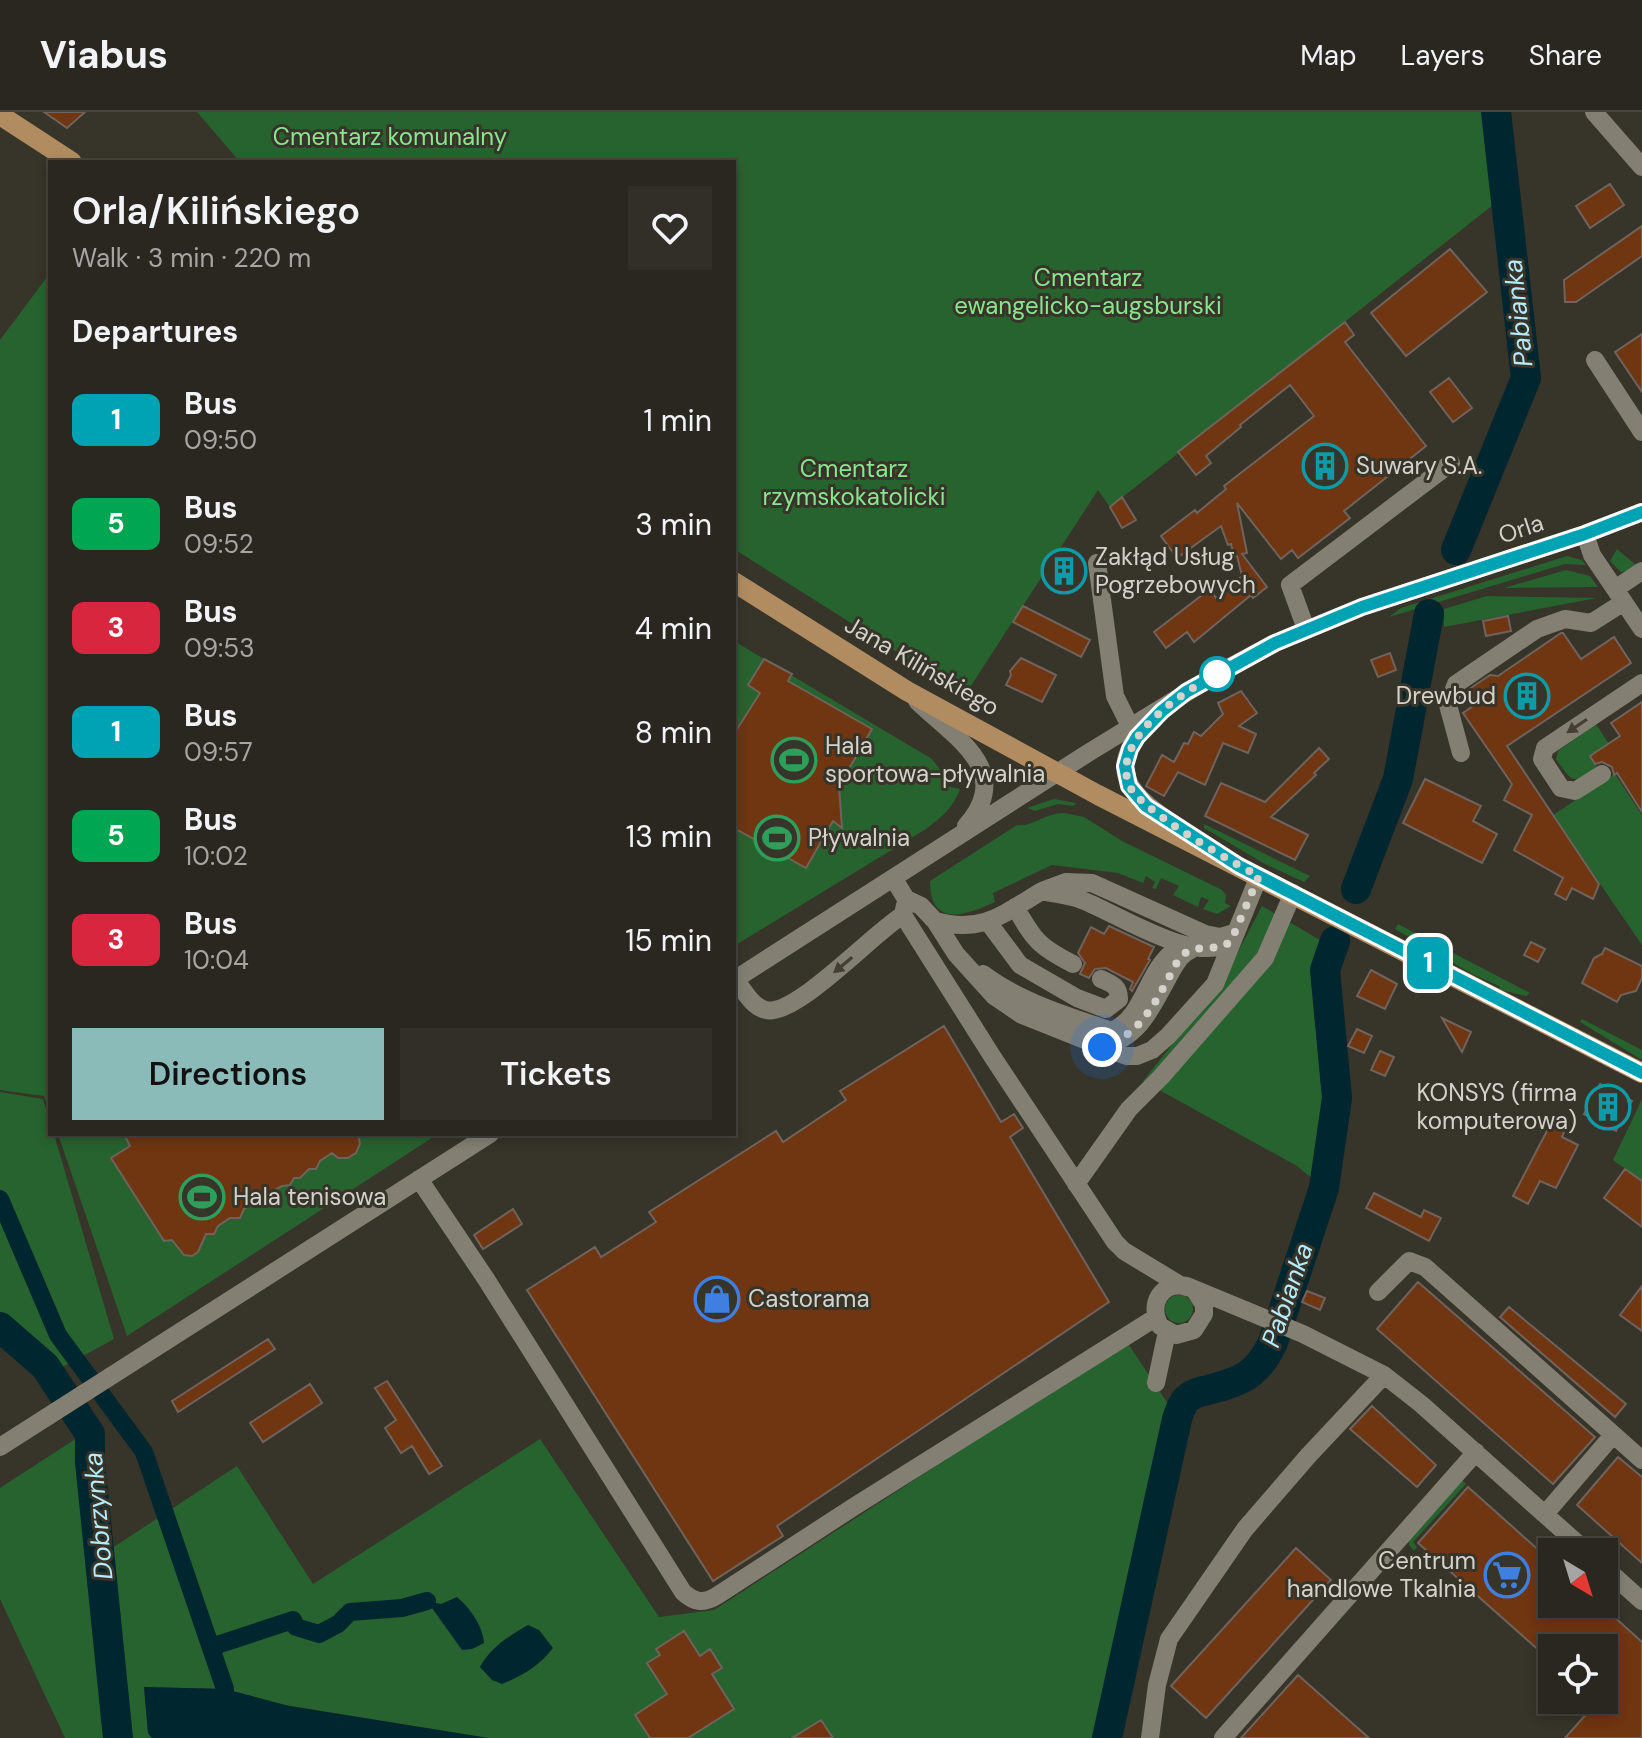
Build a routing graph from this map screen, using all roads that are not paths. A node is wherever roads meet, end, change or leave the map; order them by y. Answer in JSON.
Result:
{"nodes":[{"id":1,"x":1594,"y":112,"type":"edge"},
{"id":2,"x":0,"y":115,"type":"edge"},
{"id":3,"x":69,"y":160,"type":"edge"},
{"id":4,"x":1642,"y":167,"type":"edge"},
{"id":5,"x":1595,"y":360,"type":"dead end"},
{"id":6,"x":1642,"y":432,"type":"edge"},
{"id":7,"x":1451,"y":463,"type":"dead end"},
{"id":8,"x":1642,"y":512,"type":"edge"},
{"id":9,"x":1585,"y":534,"type":"junction"},
{"id":10,"x":1097,"y":563,"type":"dead end"},
{"id":11,"x":1642,"y":571,"type":"edge"},
{"id":12,"x":736,"y":583,"type":"edge"},
{"id":13,"x":1619,"y":595,"type":"junction"},
{"id":14,"x":1306,"y":629,"type":"junction"},
{"id":15,"x":1642,"y":629,"type":"edge"},
{"id":16,"x":1642,"y":683,"type":"edge"},
{"id":17,"x":907,"y":691,"type":"junction"},
{"id":18,"x":1186,"y":692,"type":"junction"},
{"id":19,"x":1130,"y":726,"type":"junction"},
{"id":20,"x":1461,"y":753,"type":"dead end"},
{"id":21,"x":1057,"y":772,"type":"junction"},
{"id":22,"x":1602,"y":774,"type":"dead end"},
{"id":23,"x":940,"y":849,"type":"junction"},
{"id":24,"x":1239,"y":866,"type":"junction"},
{"id":25,"x":1259,"y":876,"type":"junction"},
{"id":26,"x":894,"y":879,"type":"junction"},
{"id":27,"x":1042,"y":891,"type":"junction"},
{"id":28,"x":1293,"y":893,"type":"junction"},
{"id":29,"x":904,"y":907,"type":"junction"},
{"id":30,"x":1015,"y":907,"type":"junction"},
{"id":31,"x":935,"y":921,"type":"junction"},
{"id":32,"x":988,"y":922,"type":"junction"},
{"id":33,"x":1234,"y":935,"type":"junction"},
{"id":34,"x":1193,"y":946,"type":"junction"},
{"id":35,"x":956,"y":954,"type":"junction"},
{"id":36,"x":1073,"y":964,"type":"dead end"},
{"id":37,"x":736,"y":979,"type":"edge"},
{"id":38,"x":1101,"y":979,"type":"dead end"},
{"id":39,"x":736,"y":981,"type":"edge"},
{"id":40,"x":1102,"y":1047,"type":"junction"},
{"id":41,"x":1642,"y":1073,"type":"edge"},
{"id":42,"x":487,"y":1136,"type":"edge"},
{"id":43,"x":419,"y":1179,"type":"junction"},
{"id":44,"x":1076,"y":1184,"type":"junction"},
{"id":45,"x":1124,"y":1251,"type":"junction"},
{"id":46,"x":1187,"y":1287,"type":"junction"},
{"id":47,"x":1378,"y":1292,"type":"dead end"},
{"id":48,"x":1158,"y":1297,"type":"junction"},
{"id":49,"x":1161,"y":1325,"type":"junction"},
{"id":50,"x":1384,"y":1375,"type":"junction"},
{"id":51,"x":1156,"y":1383,"type":"dead end"},
{"id":52,"x":1613,"y":1435,"type":"junction"},
{"id":53,"x":0,"y":1447,"type":"edge"},
{"id":54,"x":1476,"y":1452,"type":"junction"},
{"id":55,"x":1642,"y":1460,"type":"edge"},
{"id":56,"x":1545,"y":1514,"type":"junction"},
{"id":57,"x":1572,"y":1538,"type":"edge"},
{"id":58,"x":1618,"y":1580,"type":"edge"},
{"id":59,"x":1642,"y":1601,"type":"edge"},
{"id":60,"x":1150,"y":1738,"type":"edge"},
{"id":61,"x":1223,"y":1738,"type":"edge"}],
"edges":[{"from":1,"to":4,"type":"street"},
{"from":2,"to":3,"type":"main road"},
{"from":5,"to":6,"type":"street"},
{"from":7,"to":14,"type":"street"},
{"from":8,"to":9,"type":"street","name":"Orla"},
{"from":9,"to":13,"type":"street"},
{"from":9,"to":14,"type":"street","name":"Orla"},
{"from":10,"to":19,"type":"street"},
{"from":11,"to":13,"type":"street"},
{"from":12,"to":17,"type":"main road","name":"Jana Kilińskiego"},
{"from":13,"to":15,"type":"street"},
{"from":13,"to":20,"type":"street"},
{"from":14,"to":18,"type":"street","name":"Orla"},
{"from":16,"to":22,"type":"street","one_way":true},
{"from":17,"to":21,"type":"main road","name":"Jana Kilińskiego"},
{"from":17,"to":23,"type":"street"},
{"from":18,"to":19,"type":"street"},
{"from":18,"to":24,"type":"street"},
{"from":19,"to":21,"type":"street"},
{"from":21,"to":23,"type":"street"},
{"from":21,"to":24,"type":"main road","name":"Jana Kilińskiego"},
{"from":23,"to":26,"type":"street"},
{"from":24,"to":25,"type":"main road","name":"Jana Kilińskiego"},
{"from":25,"to":28,"type":"main road","name":"Jana Kilińskiego"},
{"from":25,"to":33,"type":"street"},
{"from":26,"to":29,"type":"street"},
{"from":26,"to":37,"type":"street"},
{"from":27,"to":30,"type":"street"},
{"from":27,"to":33,"type":"street"},
{"from":27,"to":34,"type":"street"},
{"from":28,"to":41,"type":"main road","name":"Jana Kilińskiego"},
{"from":28,"to":44,"type":"street"},
{"from":29,"to":31,"type":"street"},
{"from":29,"to":39,"type":"street","one_way":true},
{"from":29,"to":44,"type":"street"},
{"from":30,"to":32,"type":"street"},
{"from":30,"to":36,"type":"street"},
{"from":31,"to":32,"type":"street"},
{"from":31,"to":35,"type":"street"},
{"from":32,"to":38,"type":"street"},
{"from":33,"to":34,"type":"street"},
{"from":33,"to":40,"type":"street"},
{"from":34,"to":35,"type":"street"},
{"from":34,"to":40,"type":"street"},
{"from":35,"to":40,"type":"street"},
{"from":42,"to":43,"type":"street"},
{"from":43,"to":49,"type":"street"},
{"from":43,"to":53,"type":"street"},
{"from":44,"to":45,"type":"street"},
{"from":45,"to":46,"type":"street"},
{"from":45,"to":48,"type":"street"},
{"from":46,"to":48,"type":"street"},
{"from":46,"to":49,"type":"street"},
{"from":46,"to":50,"type":"street"},
{"from":47,"to":52,"type":"street"},
{"from":48,"to":49,"type":"street"},
{"from":49,"to":51,"type":"street"},
{"from":50,"to":54,"type":"street"},
{"from":50,"to":60,"type":"street"},
{"from":52,"to":55,"type":"street"},
{"from":52,"to":56,"type":"street"},
{"from":54,"to":56,"type":"street"},
{"from":54,"to":61,"type":"street"},
{"from":56,"to":57,"type":"street"},
{"from":58,"to":59,"type":"street"}]}
